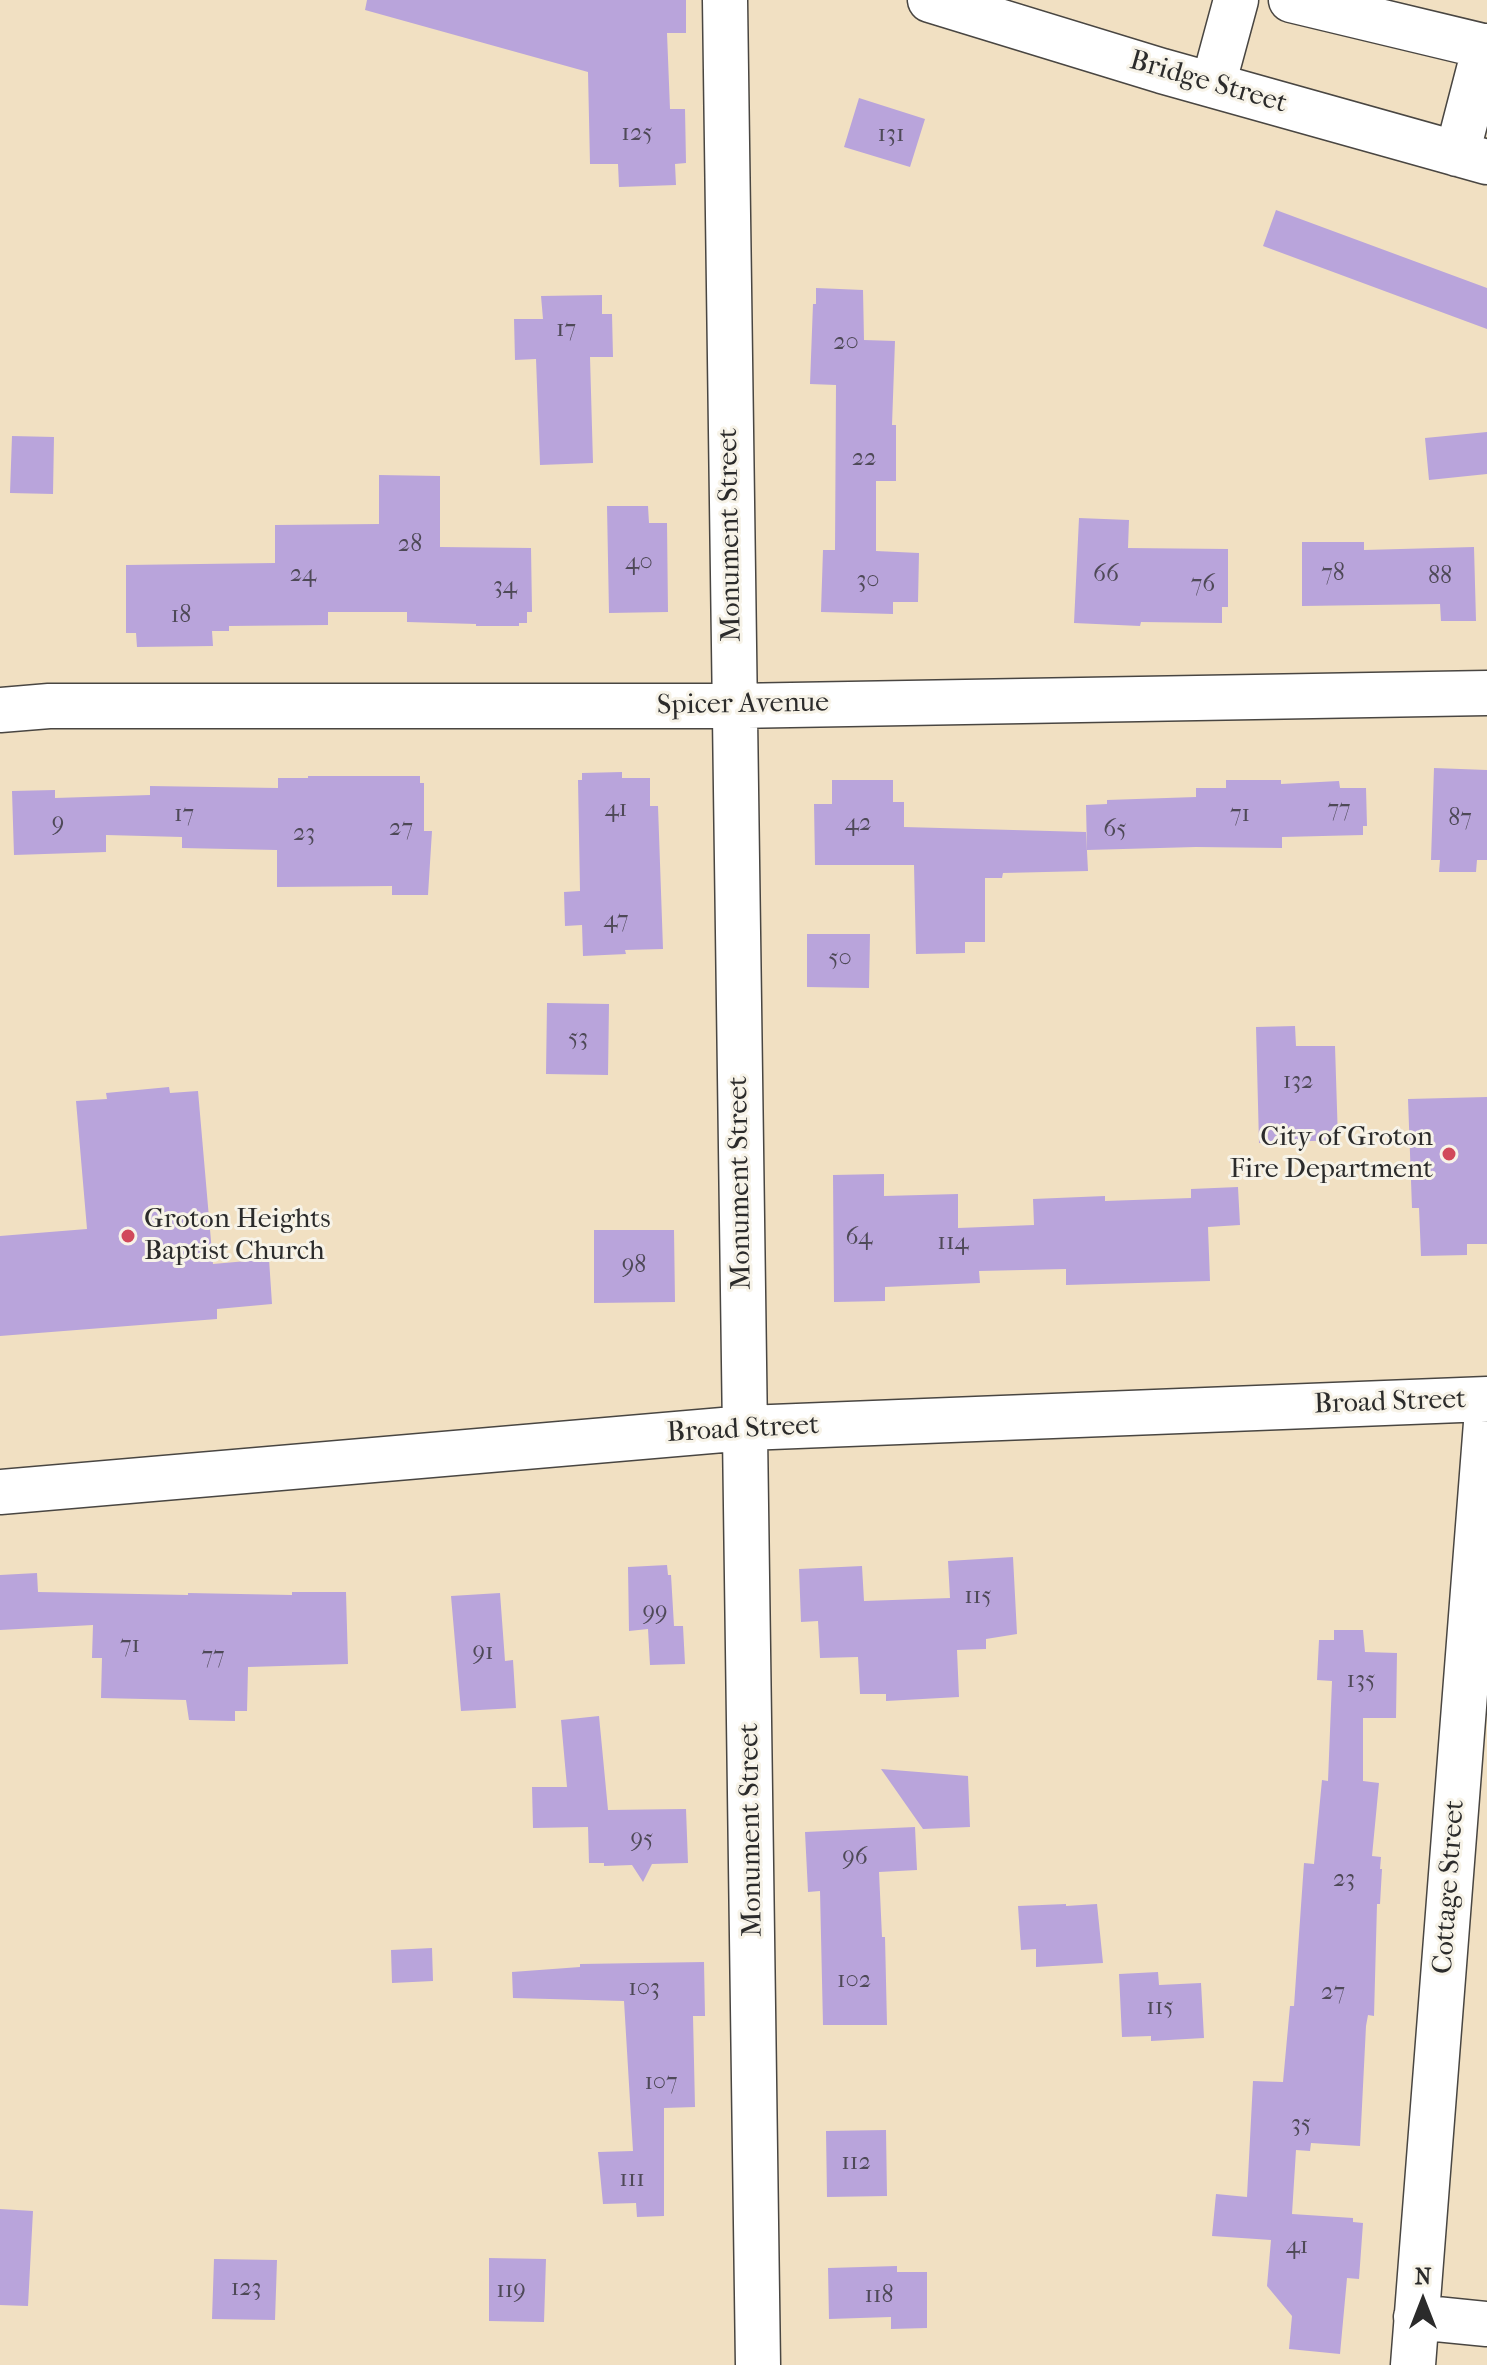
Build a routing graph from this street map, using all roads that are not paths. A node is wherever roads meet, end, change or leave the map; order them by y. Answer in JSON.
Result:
{"nodes":[{"id":1,"x":725,"y":0,"type":"edge"},
{"id":2,"x":930,"y":0,"type":"edge"},
{"id":3,"x":1236,"y":0,"type":"edge"},
{"id":4,"x":1291,"y":0,"type":"edge"},
{"id":5,"x":1486,"y":47,"type":"edge"},
{"id":6,"x":1213,"y":85,"type":"junction"},
{"id":7,"x":1472,"y":158,"type":"edge"},
{"id":8,"x":1487,"y":693,"type":"edge"},
{"id":9,"x":733,"y":706,"type":"junction"},
{"id":10,"x":0,"y":710,"type":"edge"},
{"id":11,"x":1487,"y":1399,"type":"edge"},
{"id":12,"x":1487,"y":1410,"type":"edge"},
{"id":13,"x":746,"y":1428,"type":"junction"},
{"id":14,"x":0,"y":1492,"type":"edge"},
{"id":15,"x":1416,"y":2317,"type":"junction"},
{"id":16,"x":1487,"y":2324,"type":"edge"},
{"id":17,"x":758,"y":2365,"type":"edge"},
{"id":18,"x":1413,"y":2365,"type":"edge"}],
"edges":[{"from":1,"to":9,"type":"street","name":"Monument Street"},
{"from":2,"to":6,"type":"street","name":"Bridge Street"},
{"from":3,"to":6,"type":"street"},
{"from":4,"to":5,"type":"street"},
{"from":5,"to":7,"type":"street"},
{"from":6,"to":7,"type":"street","name":"Bridge Street"},
{"from":8,"to":9,"type":"street","name":"Spicer Avenue"},
{"from":9,"to":10,"type":"street","name":"Spicer Avenue"},
{"from":9,"to":13,"type":"street","name":"Monument Street"},
{"from":11,"to":13,"type":"street","name":"Broad Street"},
{"from":12,"to":15,"type":"street","name":"Cottage Street"},
{"from":13,"to":14,"type":"street","name":"Broad Street"},
{"from":13,"to":17,"type":"street","name":"Monument Street"},
{"from":15,"to":16,"type":"street"},
{"from":15,"to":18,"type":"street","name":"Cottage Street"}]}
